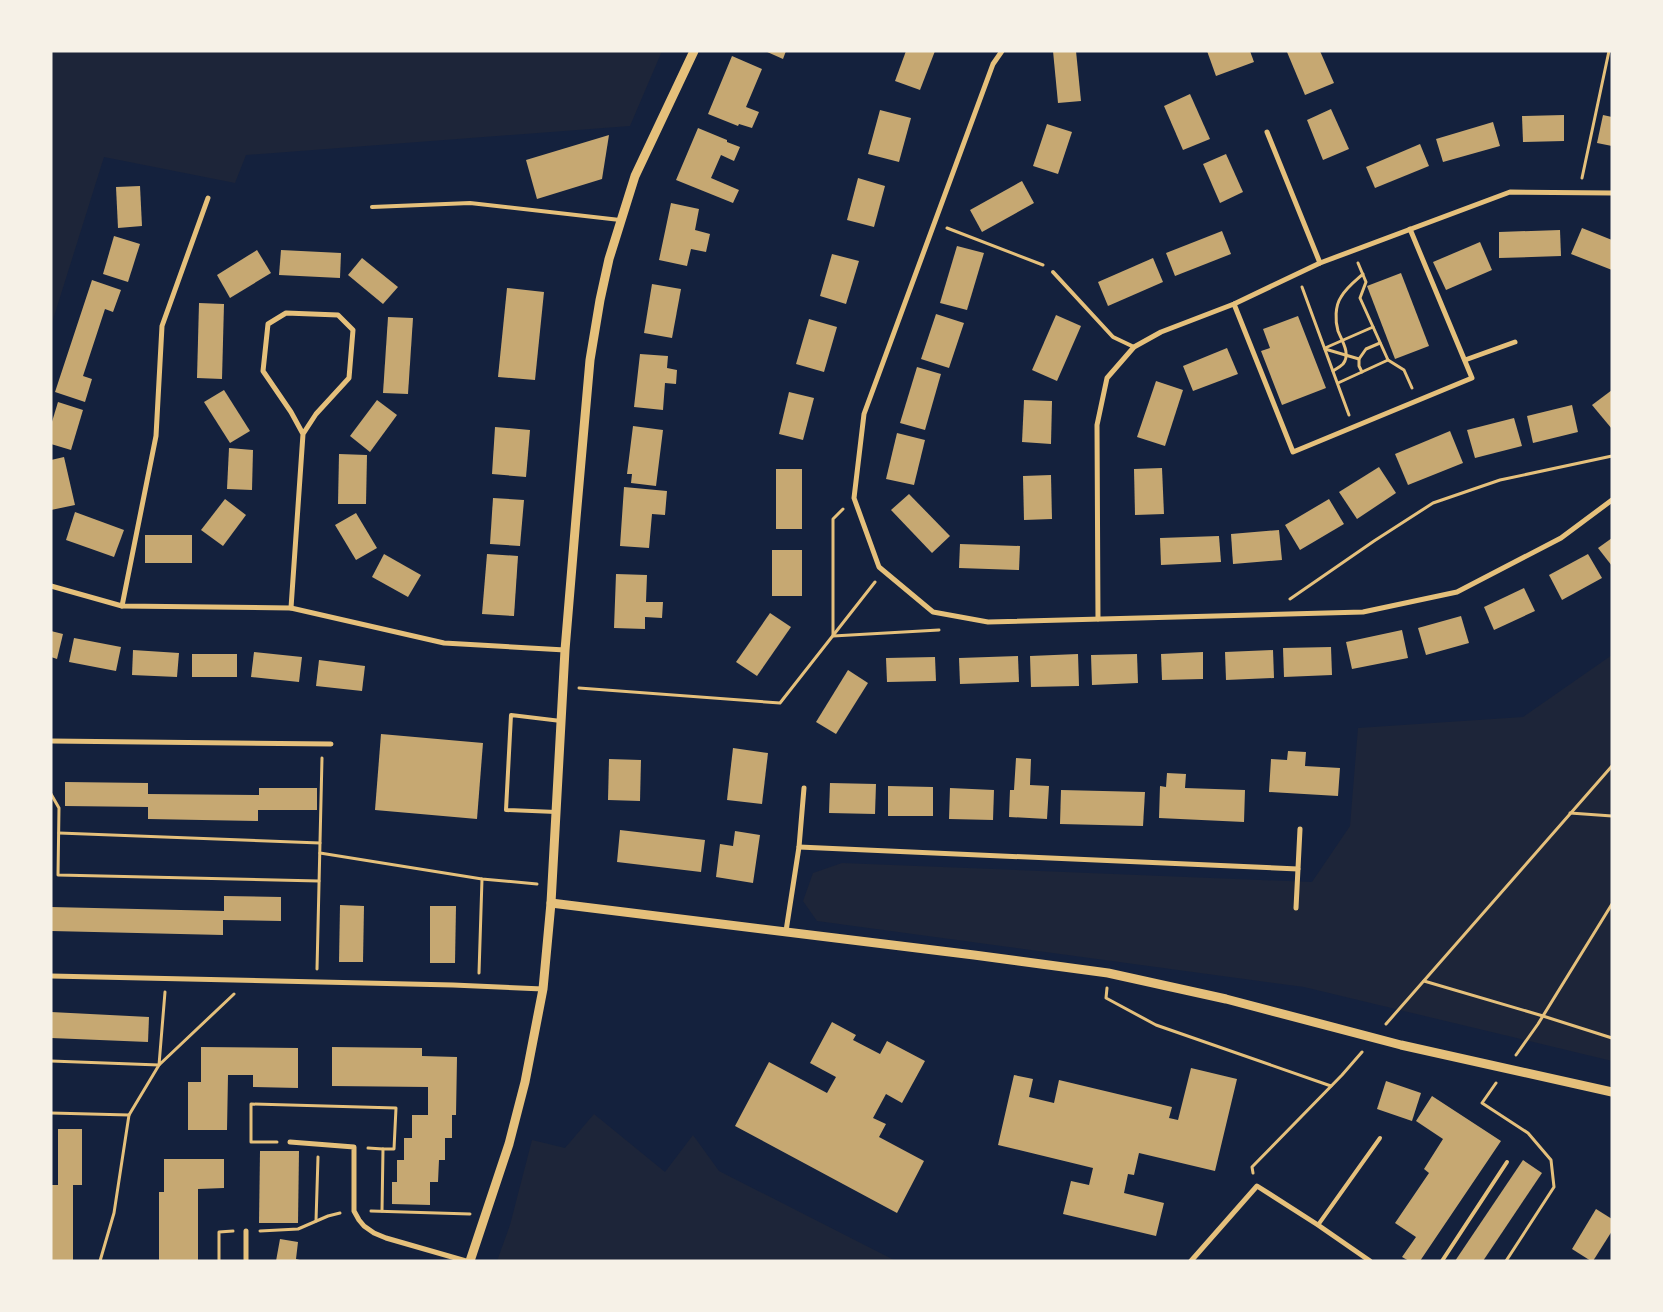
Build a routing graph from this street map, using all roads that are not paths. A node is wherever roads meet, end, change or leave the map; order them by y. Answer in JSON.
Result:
{"nodes":[{"id":1,"x":694,"y":51,"type":"edge"},
{"id":2,"x":1002,"y":51,"type":"edge"},
{"id":3,"x":1267,"y":132,"type":"dead end"},
{"id":4,"x":1612,"y":193,"type":"edge"},
{"id":5,"x":208,"y":198,"type":"dead end"},
{"id":6,"x":372,"y":207,"type":"dead end"},
{"id":7,"x":620,"y":220,"type":"junction"},
{"id":8,"x":1410,"y":229,"type":"junction"},
{"id":9,"x":1320,"y":263,"type":"junction"},
{"id":10,"x":1053,"y":272,"type":"road end"},
{"id":11,"x":1234,"y":304,"type":"junction"},
{"id":12,"x":1514,"y":342,"type":"dead end"},
{"id":13,"x":1134,"y":347,"type":"junction"},
{"id":14,"x":1465,"y":360,"type":"junction"},
{"id":15,"x":303,"y":434,"type":"junction"},
{"id":16,"x":1612,"y":500,"type":"edge"},
{"id":17,"x":51,"y":586,"type":"edge"},
{"id":18,"x":122,"y":606,"type":"junction"},
{"id":19,"x":291,"y":608,"type":"junction"},
{"id":20,"x":1098,"y":619,"type":"junction"},
{"id":21,"x":565,"y":650,"type":"junction"},
{"id":22,"x":561,"y":721,"type":"junction"},
{"id":23,"x":51,"y":741,"type":"edge"},
{"id":24,"x":331,"y":744,"type":"dead end"},
{"id":25,"x":804,"y":788,"type":"dead end"},
{"id":26,"x":557,"y":812,"type":"junction"},
{"id":27,"x":1300,"y":829,"type":"dead end"},
{"id":28,"x":799,"y":846,"type":"junction"},
{"id":29,"x":1298,"y":869,"type":"junction"},
{"id":30,"x":551,"y":903,"type":"junction"},
{"id":31,"x":1296,"y":908,"type":"dead end"},
{"id":32,"x":786,"y":931,"type":"junction"},
{"id":33,"x":51,"y":976,"type":"edge"},
{"id":34,"x":543,"y":989,"type":"junction"},
{"id":35,"x":1612,"y":1092,"type":"edge"},
{"id":36,"x":1380,"y":1138,"type":"dead end"},
{"id":37,"x":290,"y":1142,"type":"dead end"},
{"id":38,"x":1507,"y":1162,"type":"dead end"},
{"id":39,"x":1318,"y":1225,"type":"junction"},
{"id":40,"x":246,"y":1231,"type":"road end"},
{"id":41,"x":246,"y":1261,"type":"edge"},
{"id":42,"x":468,"y":1261,"type":"edge"},
{"id":43,"x":1191,"y":1261,"type":"edge"},
{"id":44,"x":1370,"y":1261,"type":"edge"},
{"id":45,"x":1442,"y":1261,"type":"edge"}],
"edges":[{"from":1,"to":7,"type":"street"},
{"from":2,"to":20,"type":"street"},
{"from":3,"to":9,"type":"street"},
{"from":4,"to":8,"type":"street"},
{"from":5,"to":18,"type":"street"},
{"from":6,"to":7,"type":"lane"},
{"from":7,"to":21,"type":"street"},
{"from":8,"to":9,"type":"street"},
{"from":8,"to":14,"type":"street"},
{"from":9,"to":11,"type":"street"},
{"from":10,"to":13,"type":"lane"},
{"from":11,"to":13,"type":"street"},
{"from":11,"to":14,"type":"street"},
{"from":12,"to":14,"type":"street"},
{"from":13,"to":20,"type":"street"},
{"from":15,"to":15,"type":"street"},
{"from":15,"to":19,"type":"street"},
{"from":16,"to":20,"type":"street"},
{"from":17,"to":18,"type":"street"},
{"from":18,"to":19,"type":"street"},
{"from":19,"to":21,"type":"street"},
{"from":21,"to":22,"type":"street"},
{"from":22,"to":26,"type":"street"},
{"from":22,"to":26,"type":"lane"},
{"from":23,"to":24,"type":"street"},
{"from":25,"to":28,"type":"street"},
{"from":26,"to":30,"type":"street"},
{"from":27,"to":29,"type":"street"},
{"from":28,"to":29,"type":"street"},
{"from":28,"to":32,"type":"street"},
{"from":29,"to":31,"type":"street"},
{"from":30,"to":32,"type":"street"},
{"from":30,"to":34,"type":"street"},
{"from":32,"to":35,"type":"street"},
{"from":33,"to":34,"type":"street"},
{"from":34,"to":42,"type":"street"},
{"from":36,"to":39,"type":"lane"},
{"from":37,"to":42,"type":"street"},
{"from":38,"to":45,"type":"lane"},
{"from":39,"to":43,"type":"street"},
{"from":39,"to":44,"type":"street"},
{"from":40,"to":41,"type":"street"}]}
